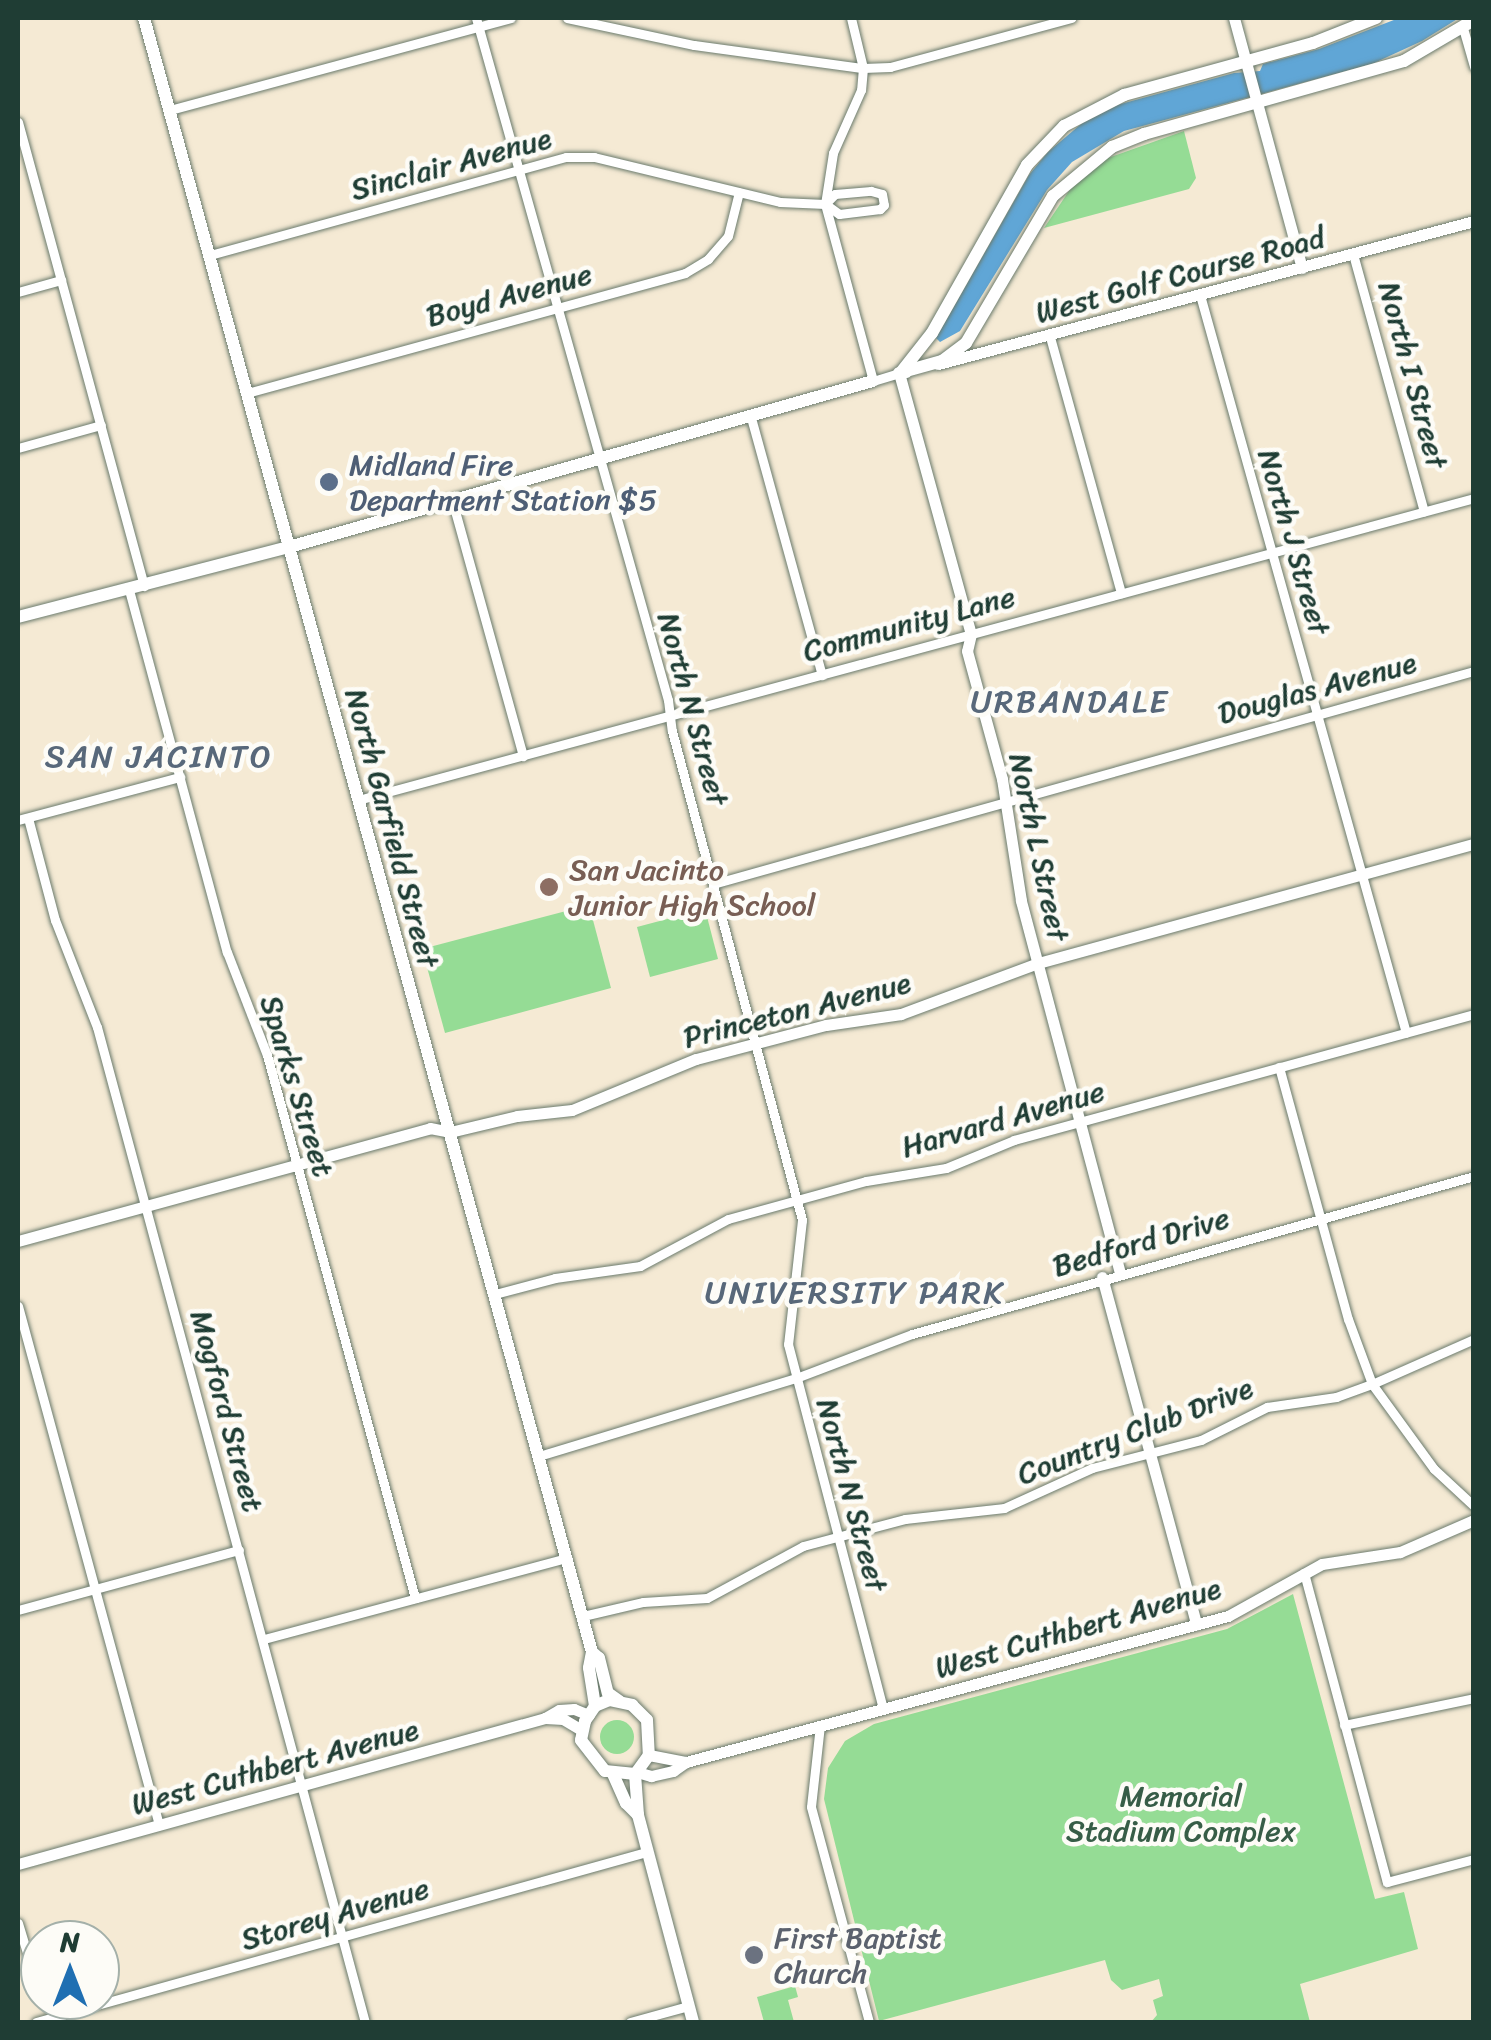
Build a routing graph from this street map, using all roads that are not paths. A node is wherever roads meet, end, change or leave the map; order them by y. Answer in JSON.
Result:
{"nodes":[{"id":1,"x":144,"y":18,"type":"edge"},
{"id":2,"x":511,"y":18,"type":"edge"},
{"id":3,"x":567,"y":18,"type":"edge"},
{"id":4,"x":851,"y":18,"type":"edge"},
{"id":5,"x":1071,"y":18,"type":"edge"},
{"id":6,"x":1234,"y":18,"type":"edge"},
{"id":7,"x":1376,"y":18,"type":"edge"},
{"id":8,"x":478,"y":21,"type":"edge"},
{"id":9,"x":1468,"y":24,"type":"edge"},
{"id":10,"x":1246,"y":64,"type":"junction"},
{"id":11,"x":1474,"y":66,"type":"edge"},
{"id":12,"x":862,"y":68,"type":"junction"},
{"id":13,"x":1256,"y":99,"type":"junction"},
{"id":14,"x":170,"y":110,"type":"junction"},
{"id":15,"x":18,"y":129,"type":"edge"},
{"id":16,"x":518,"y":170,"type":"junction"},
{"id":17,"x":739,"y":192,"type":"junction"},
{"id":18,"x":825,"y":204,"type":"junction"},
{"id":19,"x":1474,"y":221,"type":"edge"},
{"id":20,"x":1353,"y":254,"type":"junction"},
{"id":21,"x":210,"y":255,"type":"junction"},
{"id":22,"x":1302,"y":268,"type":"junction"},
{"id":23,"x":61,"y":280,"type":"junction"},
{"id":24,"x":18,"y":292,"type":"edge"},
{"id":25,"x":1200,"y":295,"type":"junction"},
{"id":26,"x":556,"y":308,"type":"junction"},
{"id":27,"x":1050,"y":337,"type":"junction"},
{"id":28,"x":899,"y":374,"type":"junction"},
{"id":29,"x":873,"y":381,"type":"junction"},
{"id":30,"x":247,"y":393,"type":"junction"},
{"id":31,"x":750,"y":414,"type":"junction"},
{"id":32,"x":101,"y":425,"type":"junction"},
{"id":33,"x":18,"y":448,"type":"edge"},
{"id":34,"x":597,"y":457,"type":"junction"},
{"id":35,"x":1474,"y":498,"type":"edge"},
{"id":36,"x":452,"y":500,"type":"junction"},
{"id":37,"x":1424,"y":510,"type":"junction"},
{"id":38,"x":289,"y":546,"type":"junction"},
{"id":39,"x":1270,"y":553,"type":"junction"},
{"id":40,"x":144,"y":586,"type":"junction"},
{"id":41,"x":129,"y":590,"type":"junction"},
{"id":42,"x":1121,"y":593,"type":"junction"},
{"id":43,"x":18,"y":616,"type":"edge"},
{"id":44,"x":971,"y":634,"type":"junction"},
{"id":45,"x":1474,"y":671,"type":"edge"},
{"id":46,"x":822,"y":674,"type":"junction"},
{"id":47,"x":1316,"y":714,"type":"junction"},
{"id":48,"x":670,"y":716,"type":"junction"},
{"id":49,"x":523,"y":756,"type":"junction"},
{"id":50,"x":180,"y":777,"type":"junction"},
{"id":51,"x":358,"y":800,"type":"junction"},
{"id":52,"x":1007,"y":800,"type":"junction"},
{"id":53,"x":23,"y":819,"type":"edge"},
{"id":54,"x":1474,"y":844,"type":"edge"},
{"id":55,"x":1362,"y":874,"type":"junction"},
{"id":56,"x":713,"y":884,"type":"junction"},
{"id":57,"x":1038,"y":963,"type":"junction"},
{"id":58,"x":1474,"y":1014,"type":"edge"},
{"id":59,"x":1406,"y":1033,"type":"junction"},
{"id":60,"x":757,"y":1043,"type":"junction"},
{"id":61,"x":1279,"y":1067,"type":"junction"},
{"id":62,"x":1080,"y":1122,"type":"junction"},
{"id":63,"x":450,"y":1132,"type":"junction"},
{"id":64,"x":296,"y":1165,"type":"junction"},
{"id":65,"x":1474,"y":1176,"type":"edge"},
{"id":66,"x":797,"y":1199,"type":"junction"},
{"id":67,"x":144,"y":1206,"type":"junction"},
{"id":68,"x":1320,"y":1218,"type":"junction"},
{"id":69,"x":18,"y":1241,"type":"edge"},
{"id":70,"x":1120,"y":1273,"type":"junction"},
{"id":71,"x":1102,"y":1277,"type":"junction"},
{"id":72,"x":495,"y":1294,"type":"junction"},
{"id":73,"x":18,"y":1306,"type":"edge"},
{"id":74,"x":1474,"y":1339,"type":"edge"},
{"id":75,"x":796,"y":1378,"type":"junction"},
{"id":76,"x":1372,"y":1384,"type":"junction"},
{"id":77,"x":1150,"y":1454,"type":"junction"},
{"id":78,"x":539,"y":1456,"type":"junction"},
{"id":79,"x":1474,"y":1506,"type":"edge"},
{"id":80,"x":1474,"y":1520,"type":"edge"},
{"id":81,"x":837,"y":1537,"type":"junction"},
{"id":82,"x":239,"y":1550,"type":"junction"},
{"id":83,"x":567,"y":1558,"type":"junction"},
{"id":84,"x":1304,"y":1573,"type":"junction"},
{"id":85,"x":95,"y":1589,"type":"junction"},
{"id":86,"x":415,"y":1598,"type":"junction"},
{"id":87,"x":18,"y":1610,"type":"edge"},
{"id":88,"x":583,"y":1616,"type":"junction"},
{"id":89,"x":1196,"y":1624,"type":"junction"},
{"id":90,"x":264,"y":1639,"type":"junction"},
{"id":91,"x":592,"y":1652,"type":"junction"},
{"id":92,"x":1474,"y":1698,"type":"edge"},
{"id":93,"x":619,"y":1701,"type":"junction"},
{"id":94,"x":883,"y":1708,"type":"junction"},
{"id":95,"x":592,"y":1711,"type":"junction"},
{"id":96,"x":545,"y":1718,"type":"junction"},
{"id":97,"x":820,"y":1725,"type":"junction"},
{"id":98,"x":1344,"y":1725,"type":"junction"},
{"id":99,"x":581,"y":1730,"type":"junction"},
{"id":100,"x":649,"y":1755,"type":"junction"},
{"id":101,"x":686,"y":1762,"type":"junction"},
{"id":102,"x":636,"y":1773,"type":"junction"},
{"id":103,"x":613,"y":1774,"type":"junction"},
{"id":104,"x":303,"y":1786,"type":"junction"},
{"id":105,"x":638,"y":1815,"type":"junction"},
{"id":106,"x":159,"y":1825,"type":"junction"},
{"id":107,"x":646,"y":1852,"type":"junction"},
{"id":108,"x":1474,"y":1859,"type":"edge"},
{"id":109,"x":18,"y":1864,"type":"edge"},
{"id":110,"x":345,"y":1938,"type":"junction"},
{"id":111,"x":120,"y":2003,"type":"edge"},
{"id":112,"x":688,"y":2006,"type":"junction"},
{"id":113,"x":365,"y":2022,"type":"edge"},
{"id":114,"x":630,"y":2022,"type":"edge"},
{"id":115,"x":692,"y":2022,"type":"edge"},
{"id":116,"x":869,"y":2022,"type":"edge"}],
"edges":[{"from":1,"to":14,"type":"main road","name":"North Garfield Street"},
{"from":2,"to":8,"type":"street"},
{"from":3,"to":12,"type":"street"},
{"from":4,"to":12,"type":"street"},
{"from":5,"to":12,"type":"street"},
{"from":6,"to":10,"type":"street"},
{"from":7,"to":10,"type":"main road"},
{"from":8,"to":14,"type":"street"},
{"from":8,"to":16,"type":"street","name":"North N Street"},
{"from":9,"to":11,"type":"street"},
{"from":9,"to":13,"type":"main road"},
{"from":10,"to":13,"type":"street"},
{"from":10,"to":28,"type":"main road"},
{"from":12,"to":18,"type":"street"},
{"from":13,"to":22,"type":"street"},
{"from":13,"to":28,"type":"main road"},
{"from":14,"to":21,"type":"main road","name":"North Garfield Street"},
{"from":15,"to":23,"type":"street"},
{"from":16,"to":17,"type":"street","name":"Sinclair Avenue"},
{"from":16,"to":21,"type":"street","name":"Sinclair Avenue"},
{"from":16,"to":26,"type":"street","name":"North N Street"},
{"from":17,"to":18,"type":"street","name":"Sinclair Avenue"},
{"from":17,"to":26,"type":"street","name":"Boyd Avenue"},
{"from":18,"to":18,"type":"street","name":"Sinclair Avenue"},
{"from":18,"to":29,"type":"street"},
{"from":19,"to":20,"type":"street","name":"West Golf Course Road"},
{"from":20,"to":22,"type":"street","name":"West Golf Course Road"},
{"from":20,"to":37,"type":"street","name":"North I Street"},
{"from":21,"to":30,"type":"main road","name":"North Garfield Street"},
{"from":22,"to":25,"type":"street","name":"West Golf Course Road"},
{"from":23,"to":24,"type":"street"},
{"from":23,"to":32,"type":"street"},
{"from":25,"to":27,"type":"street","name":"West Golf Course Road"},
{"from":25,"to":39,"type":"street","name":"North J Street"},
{"from":26,"to":30,"type":"street","name":"Boyd Avenue"},
{"from":26,"to":34,"type":"street","name":"North N Street"},
{"from":27,"to":28,"type":"street","name":"West Golf Course Road"},
{"from":27,"to":42,"type":"street"},
{"from":28,"to":29,"type":"street"},
{"from":28,"to":44,"type":"street","name":"North L Street"},
{"from":29,"to":31,"type":"main road"},
{"from":30,"to":38,"type":"main road","name":"North Garfield Street"},
{"from":31,"to":34,"type":"main road"},
{"from":31,"to":46,"type":"street"},
{"from":32,"to":33,"type":"street"},
{"from":32,"to":40,"type":"street"},
{"from":34,"to":36,"type":"main road"},
{"from":34,"to":48,"type":"street","name":"North N Street"},
{"from":35,"to":37,"type":"street","name":"Community Lane"},
{"from":36,"to":38,"type":"main road"},
{"from":36,"to":49,"type":"street"},
{"from":37,"to":39,"type":"street","name":"Community Lane"},
{"from":38,"to":40,"type":"main road"},
{"from":38,"to":51,"type":"main road","name":"North Garfield Street"},
{"from":39,"to":42,"type":"street","name":"Community Lane"},
{"from":39,"to":47,"type":"street","name":"North J Street"},
{"from":40,"to":41,"type":"main road"},
{"from":41,"to":43,"type":"main road"},
{"from":41,"to":50,"type":"street","name":"Sparks Street"},
{"from":42,"to":44,"type":"street","name":"Community Lane"},
{"from":44,"to":46,"type":"street","name":"Community Lane"},
{"from":44,"to":52,"type":"street","name":"North L Street"},
{"from":45,"to":47,"type":"street","name":"Douglas Avenue"},
{"from":46,"to":48,"type":"street","name":"Community Lane"},
{"from":47,"to":52,"type":"street","name":"Douglas Avenue"},
{"from":47,"to":55,"type":"street","name":"North J Street"},
{"from":48,"to":49,"type":"street","name":"Community Lane"},
{"from":48,"to":56,"type":"street","name":"North N Street"},
{"from":49,"to":51,"type":"street","name":"Community Lane"},
{"from":50,"to":53,"type":"street"},
{"from":50,"to":64,"type":"street","name":"Sparks Street"},
{"from":51,"to":63,"type":"main road","name":"North Garfield Street"},
{"from":52,"to":56,"type":"street","name":"Douglas Avenue"},
{"from":52,"to":57,"type":"street","name":"North L Street"},
{"from":53,"to":67,"type":"street","name":"Mogford Street"},
{"from":54,"to":55,"type":"street","name":"Princeton Avenue"},
{"from":55,"to":57,"type":"street","name":"Princeton Avenue"},
{"from":55,"to":59,"type":"street","name":"North J Street"},
{"from":56,"to":60,"type":"street","name":"North N Street"},
{"from":57,"to":60,"type":"street","name":"Princeton Avenue"},
{"from":57,"to":62,"type":"street","name":"North L Street"},
{"from":58,"to":59,"type":"street","name":"Harvard Avenue"},
{"from":59,"to":61,"type":"street","name":"Harvard Avenue"},
{"from":60,"to":63,"type":"street","name":"Princeton Avenue"},
{"from":60,"to":66,"type":"street","name":"North N Street"},
{"from":61,"to":62,"type":"street","name":"Harvard Avenue"},
{"from":61,"to":68,"type":"street"},
{"from":62,"to":66,"type":"street","name":"Harvard Avenue"},
{"from":62,"to":70,"type":"street","name":"North L Street"},
{"from":63,"to":64,"type":"street","name":"Princeton Avenue"},
{"from":63,"to":72,"type":"main road","name":"North Garfield Street"},
{"from":64,"to":67,"type":"street","name":"Princeton Avenue"},
{"from":64,"to":86,"type":"street","name":"Sparks Street"},
{"from":65,"to":68,"type":"street","name":"Bedford Drive"},
{"from":66,"to":72,"type":"street","name":"Harvard Avenue"},
{"from":66,"to":75,"type":"street","name":"North N Street"},
{"from":67,"to":69,"type":"street","name":"Princeton Avenue"},
{"from":67,"to":82,"type":"street","name":"Mogford Street"},
{"from":68,"to":70,"type":"street","name":"Bedford Drive"},
{"from":68,"to":76,"type":"street"},
{"from":70,"to":71,"type":"street","name":"Bedford Drive"},
{"from":71,"to":75,"type":"street","name":"Bedford Drive"},
{"from":71,"to":77,"type":"street"},
{"from":72,"to":78,"type":"main road","name":"North Garfield Street"},
{"from":73,"to":85,"type":"street"},
{"from":74,"to":76,"type":"street","name":"Country Club Drive"},
{"from":75,"to":78,"type":"street","name":"Bedford Drive"},
{"from":75,"to":81,"type":"street","name":"North N Street"},
{"from":76,"to":77,"type":"street","name":"Country Club Drive"},
{"from":76,"to":79,"type":"street"},
{"from":77,"to":81,"type":"street","name":"Country Club Drive"},
{"from":77,"to":89,"type":"street"},
{"from":78,"to":83,"type":"main road","name":"North Garfield Street"},
{"from":80,"to":84,"type":"street","name":"West Cuthbert Avenue"},
{"from":81,"to":88,"type":"street","name":"Country Club Drive"},
{"from":81,"to":94,"type":"street","name":"North N Street"},
{"from":82,"to":85,"type":"street"},
{"from":82,"to":90,"type":"street","name":"Mogford Street"},
{"from":83,"to":86,"type":"street"},
{"from":83,"to":88,"type":"main road","name":"North Garfield Street"},
{"from":84,"to":89,"type":"street","name":"West Cuthbert Avenue"},
{"from":84,"to":98,"type":"street"},
{"from":85,"to":87,"type":"street"},
{"from":85,"to":106,"type":"street"},
{"from":86,"to":90,"type":"street"},
{"from":88,"to":91,"type":"main road","name":"North Garfield Street"},
{"from":89,"to":94,"type":"street","name":"West Cuthbert Avenue"},
{"from":90,"to":104,"type":"street","name":"Mogford Street"},
{"from":91,"to":93,"type":"main road"},
{"from":91,"to":95,"type":"main road"},
{"from":92,"to":98,"type":"street"},
{"from":93,"to":95,"type":"main road"},
{"from":93,"to":100,"type":"main road"},
{"from":94,"to":97,"type":"street","name":"West Cuthbert Avenue"},
{"from":95,"to":96,"type":"street","name":"West Cuthbert Avenue"},
{"from":95,"to":99,"type":"main road"},
{"from":96,"to":99,"type":"street"},
{"from":96,"to":104,"type":"street","name":"West Cuthbert Avenue"},
{"from":97,"to":101,"type":"street","name":"West Cuthbert Avenue"},
{"from":97,"to":116,"type":"street"},
{"from":98,"to":108,"type":"street"},
{"from":99,"to":103,"type":"main road"},
{"from":100,"to":101,"type":"street","name":"West Cuthbert Avenue"},
{"from":100,"to":102,"type":"main road"},
{"from":101,"to":102,"type":"street","name":"West Cuthbert Avenue"},
{"from":102,"to":103,"type":"main road"},
{"from":102,"to":105,"type":"main road"},
{"from":103,"to":105,"type":"main road"},
{"from":104,"to":106,"type":"street","name":"West Cuthbert Avenue"},
{"from":104,"to":110,"type":"street","name":"Mogford Street"},
{"from":105,"to":107,"type":"main road"},
{"from":106,"to":109,"type":"street","name":"West Cuthbert Avenue"},
{"from":107,"to":110,"type":"street","name":"Storey Avenue"},
{"from":107,"to":112,"type":"main road"},
{"from":110,"to":111,"type":"street","name":"Storey Avenue"},
{"from":110,"to":113,"type":"street","name":"Mogford Street"},
{"from":112,"to":114,"type":"street"},
{"from":112,"to":115,"type":"main road"}]}
